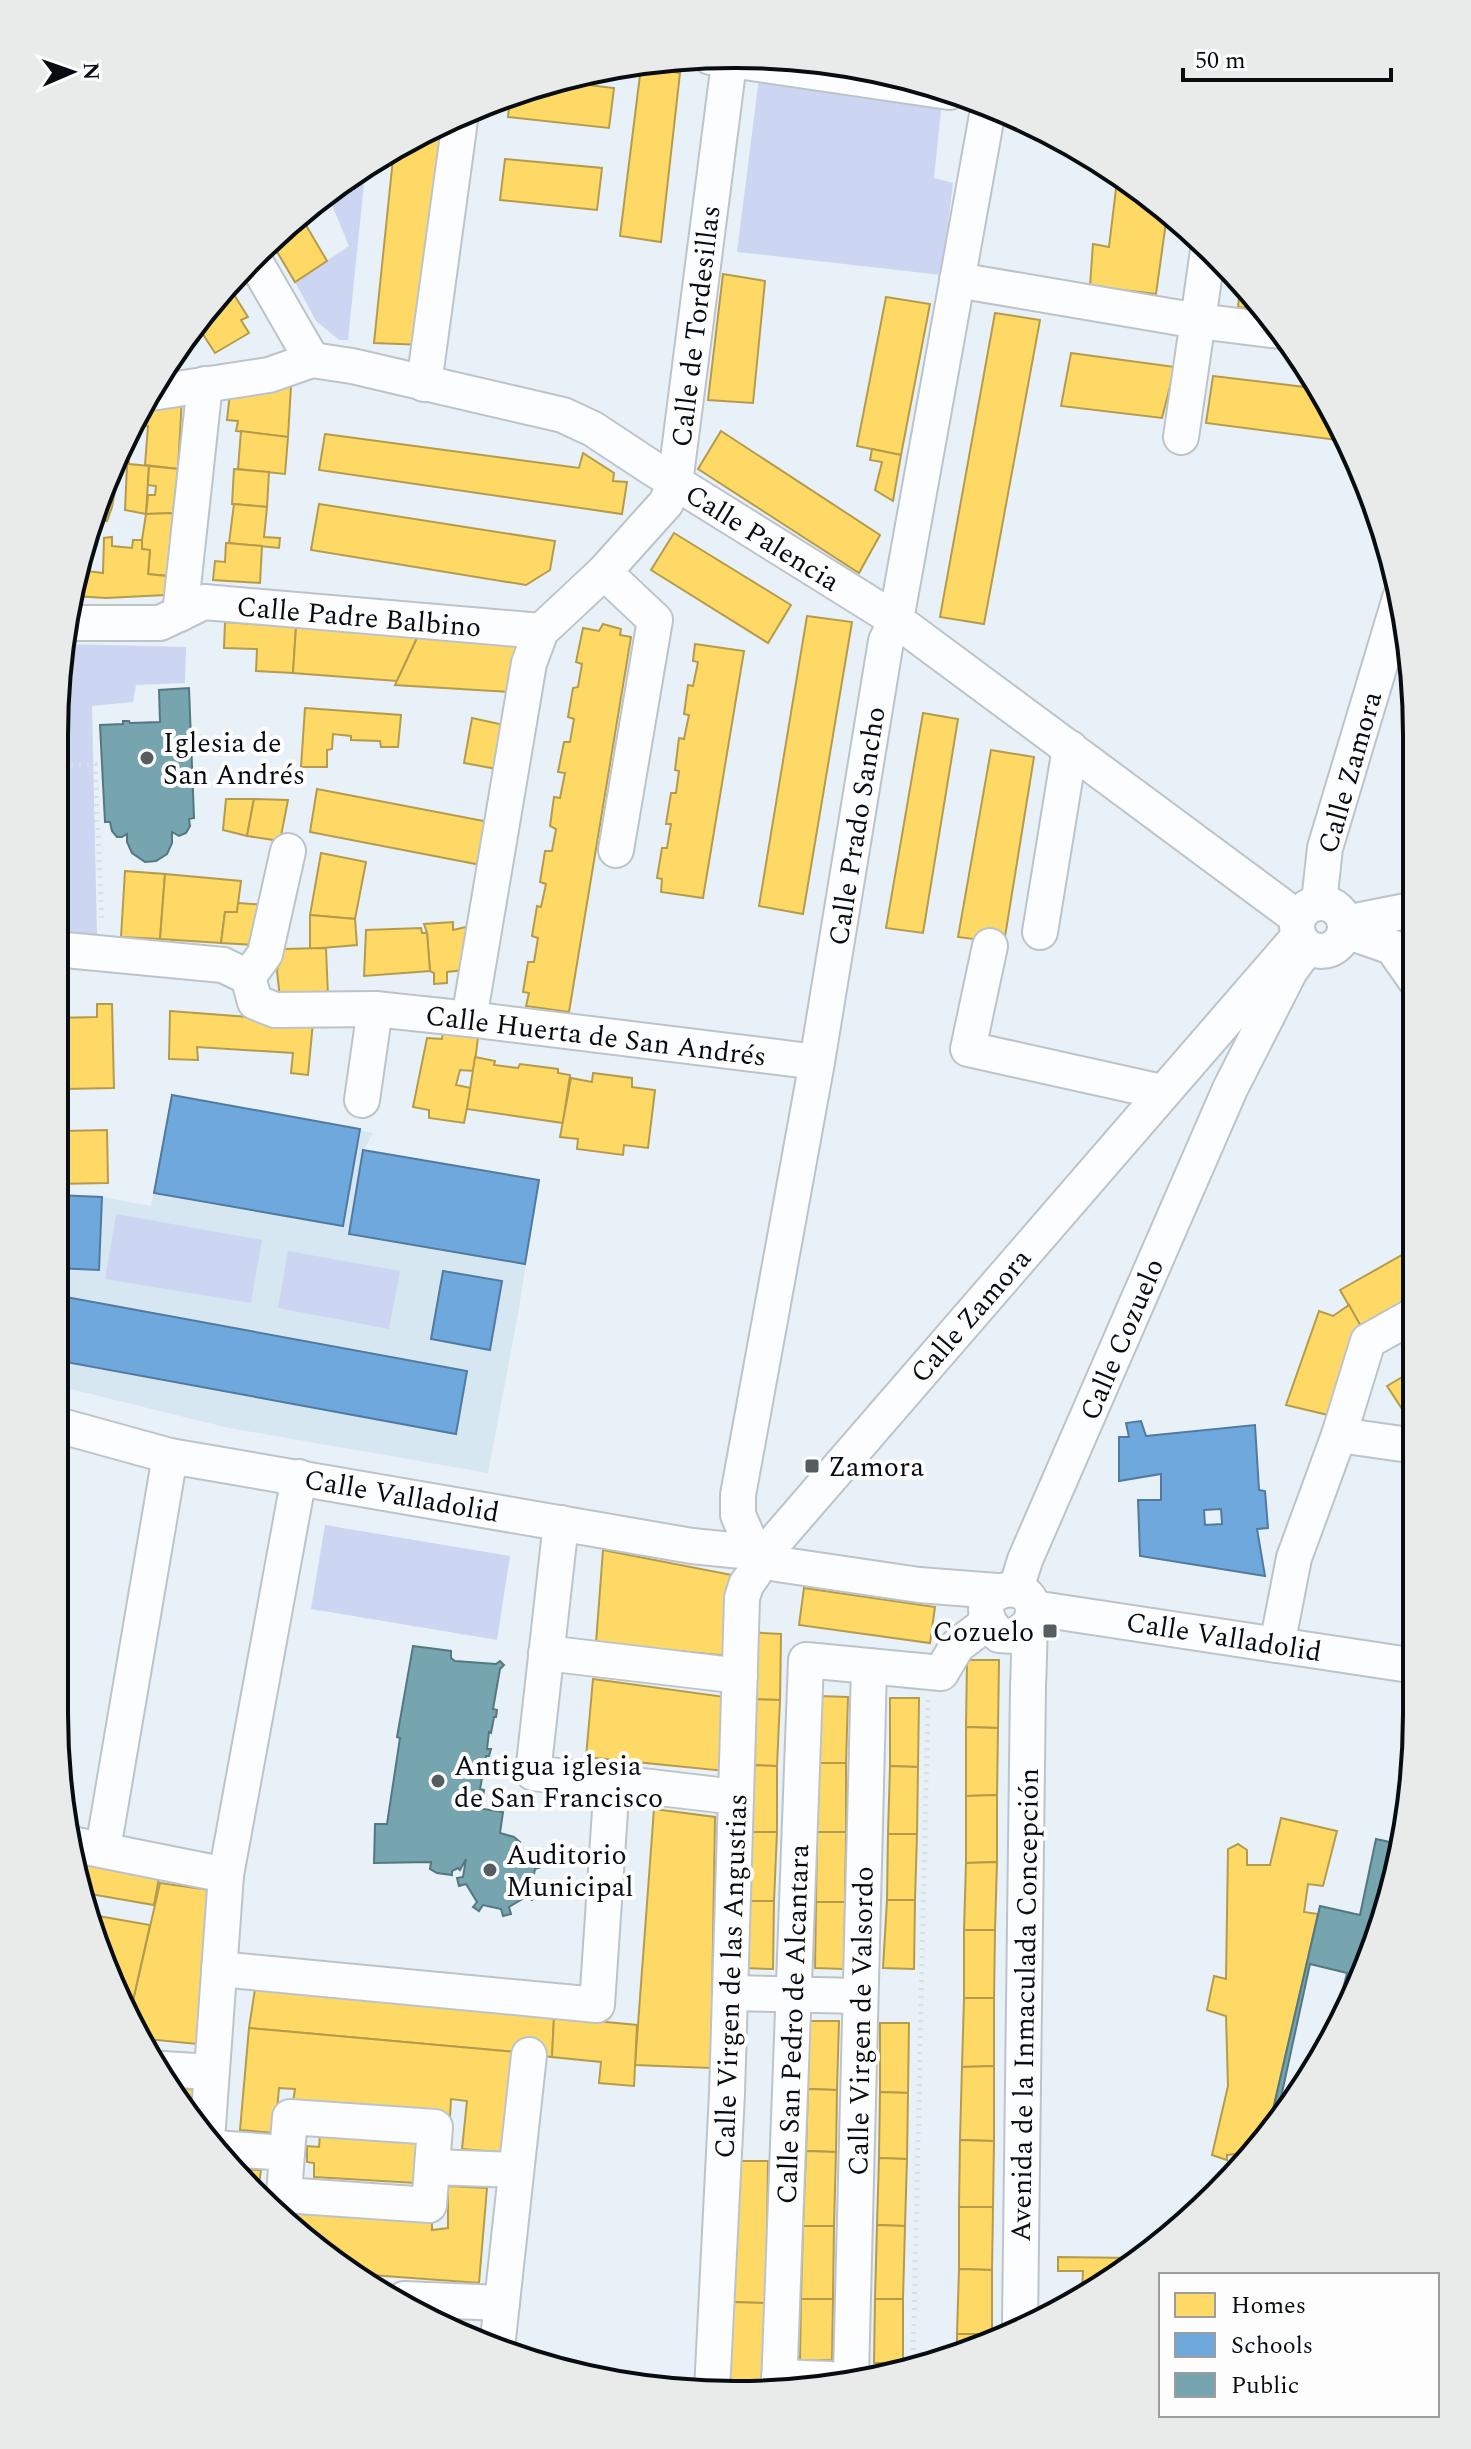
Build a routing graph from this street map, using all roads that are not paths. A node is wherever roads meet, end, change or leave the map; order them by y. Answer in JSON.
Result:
{"nodes":[{"id":1,"x":722,"y":68,"type":"edge"},
{"id":2,"x":987,"y":117,"type":"edge"},
{"id":3,"x":459,"y":129,"type":"edge"},
{"id":4,"x":1206,"y":263,"type":"edge"},
{"id":5,"x":259,"y":269,"type":"edge"},
{"id":6,"x":957,"y":280,"type":"junction"},
{"id":7,"x":1198,"y":321,"type":"junction"},
{"id":8,"x":1265,"y":329,"type":"edge"},
{"id":9,"x":312,"y":360,"type":"junction"},
{"id":10,"x":205,"y":384,"type":"junction"},
{"id":11,"x":424,"y":384,"type":"junction"},
{"id":12,"x":164,"y":391,"type":"edge"},
{"id":13,"x":1181,"y":437,"type":"dead end"},
{"id":14,"x":675,"y":483,"type":"junction"},
{"id":15,"x":604,"y":572,"type":"junction"},
{"id":16,"x":180,"y":614,"type":"junction"},
{"id":17,"x":896,"y":620,"type":"junction"},
{"id":18,"x":1393,"y":622,"type":"edge"},
{"id":19,"x":78,"y":623,"type":"edge"},
{"id":20,"x":541,"y":631,"type":"junction"},
{"id":21,"x":1070,"y":748,"type":"junction"},
{"id":22,"x":616,"y":850,"type":"dead end"},
{"id":23,"x":288,"y":851,"type":"dead end"},
{"id":24,"x":1403,"y":912,"type":"edge"},
{"id":25,"x":1306,"y":926,"type":"junction"},
{"id":26,"x":1346,"y":927,"type":"junction"},
{"id":27,"x":1040,"y":932,"type":"dead end"},
{"id":28,"x":990,"y":946,"type":"dead end"},
{"id":29,"x":68,"y":950,"type":"edge"},
{"id":30,"x":1403,"y":963,"type":"edge"},
{"id":31,"x":248,"y":977,"type":"junction"},
{"id":32,"x":375,"y":1009,"type":"junction"},
{"id":33,"x":469,"y":1019,"type":"junction"},
{"id":34,"x":1191,"y":1058,"type":"junction"},
{"id":35,"x":817,"y":1062,"type":"junction"},
{"id":36,"x":1230,"y":1089,"type":"junction"},
{"id":37,"x":1162,"y":1092,"type":"junction"},
{"id":38,"x":362,"y":1100,"type":"dead end"},
{"id":39,"x":1403,"y":1321,"type":"edge"},
{"id":40,"x":68,"y":1428,"type":"edge"},
{"id":41,"x":1339,"y":1435,"type":"junction"},
{"id":42,"x":1403,"y":1444,"type":"edge"},
{"id":43,"x":170,"y":1456,"type":"junction"},
{"id":44,"x":299,"y":1477,"type":"junction"},
{"id":45,"x":561,"y":1523,"type":"junction"},
{"id":46,"x":767,"y":1554,"type":"junction"},
{"id":47,"x":1009,"y":1612,"type":"junction"},
{"id":48,"x":1277,"y":1645,"type":"junction"},
{"id":49,"x":546,"y":1653,"type":"junction"},
{"id":50,"x":1403,"y":1664,"type":"edge"},
{"id":51,"x":869,"y":1666,"type":"junction"},
{"id":52,"x":740,"y":1676,"type":"junction"},
{"id":53,"x":612,"y":1781,"type":"junction"},
{"id":54,"x":736,"y":1797,"type":"junction"},
{"id":55,"x":89,"y":1847,"type":"edge"},
{"id":56,"x":226,"y":1875,"type":"junction"},
{"id":57,"x":219,"y":1969,"type":"junction"},
{"id":58,"x":730,"y":1993,"type":"junction"},
{"id":59,"x":793,"y":1994,"type":"junction"},
{"id":60,"x":860,"y":1996,"type":"junction"},
{"id":61,"x":529,"y":2055,"type":"dead end"},
{"id":62,"x":171,"y":2069,"type":"edge"},
{"id":63,"x":211,"y":2072,"type":"junction"},
{"id":64,"x":208,"y":2122,"type":"edge"},
{"id":65,"x":230,"y":2149,"type":"edge"},
{"id":66,"x":287,"y":2153,"type":"junction"},
{"id":67,"x":432,"y":2167,"type":"junction"},
{"id":68,"x":516,"y":2170,"type":"junction"},
{"id":69,"x":416,"y":2300,"type":"edge"},
{"id":70,"x":502,"y":2303,"type":"junction"},
{"id":71,"x":1020,"y":2317,"type":"edge"},
{"id":72,"x":498,"y":2337,"type":"edge"},
{"id":73,"x":851,"y":2370,"type":"edge"},
{"id":74,"x":712,"y":2380,"type":"edge"},
{"id":75,"x":779,"y":2380,"type":"edge"}],
"edges":[{"from":1,"to":14,"type":"street","name":"Calle de Tordesillas"},
{"from":2,"to":6,"type":"street","name":"Calle Prado Sancho"},
{"from":3,"to":11,"type":"street"},
{"from":4,"to":7,"type":"street"},
{"from":5,"to":9,"type":"street"},
{"from":6,"to":7,"type":"street"},
{"from":6,"to":17,"type":"street","name":"Calle Prado Sancho"},
{"from":7,"to":8,"type":"street"},
{"from":7,"to":13,"type":"street"},
{"from":9,"to":10,"type":"street","name":"Calle Palencia"},
{"from":9,"to":11,"type":"street","name":"Calle Palencia"},
{"from":10,"to":12,"type":"street","name":"Calle Palencia"},
{"from":10,"to":16,"type":"street"},
{"from":11,"to":14,"type":"street","name":"Calle Palencia"},
{"from":14,"to":15,"type":"street","name":"Calle de Tordesillas"},
{"from":14,"to":17,"type":"street","name":"Calle Palencia"},
{"from":15,"to":20,"type":"street","name":"Calle de Tordesillas"},
{"from":15,"to":22,"type":"street"},
{"from":16,"to":19,"type":"street","name":"Calle Padre Balbino"},
{"from":16,"to":20,"type":"street","name":"Calle Padre Balbino"},
{"from":17,"to":21,"type":"street","name":"Calle Palencia"},
{"from":17,"to":35,"type":"street","name":"Calle Prado Sancho"},
{"from":18,"to":25,"type":"street","name":"Calle Zamora"},
{"from":20,"to":33,"type":"street","name":"Calle de Tordesillas"},
{"from":21,"to":25,"type":"street","name":"Calle Palencia"},
{"from":21,"to":27,"type":"street"},
{"from":23,"to":31,"type":"street"},
{"from":24,"to":26,"type":"street"},
{"from":25,"to":26,"type":"street","name":"Calle Palencia"},
{"from":25,"to":26,"type":"street"},
{"from":25,"to":34,"type":"street","name":"Calle Zamora"},
{"from":25,"to":36,"type":"street","name":"Calle Cozuelo"},
{"from":26,"to":30,"type":"street","name":"Calle Palencia"},
{"from":28,"to":37,"type":"street"},
{"from":29,"to":31,"type":"street"},
{"from":31,"to":32,"type":"street","name":"Calle Huerta de San Andrés"},
{"from":32,"to":33,"type":"street","name":"Calle Huerta de San Andrés"},
{"from":32,"to":38,"type":"street"},
{"from":33,"to":35,"type":"street","name":"Calle Huerta de San Andrés"},
{"from":34,"to":36,"type":"street"},
{"from":34,"to":37,"type":"street","name":"Calle Zamora"},
{"from":35,"to":46,"type":"street","name":"Calle Prado Sancho"},
{"from":36,"to":47,"type":"street","name":"Calle Cozuelo"},
{"from":37,"to":46,"type":"street","name":"Calle Zamora"},
{"from":39,"to":41,"type":"street"},
{"from":40,"to":43,"type":"street","name":"Calle Valladolid"},
{"from":41,"to":42,"type":"street"},
{"from":41,"to":48,"type":"street"},
{"from":43,"to":44,"type":"street","name":"Calle Valladolid"},
{"from":43,"to":55,"type":"street"},
{"from":44,"to":45,"type":"street","name":"Calle Valladolid"},
{"from":44,"to":56,"type":"street"},
{"from":45,"to":46,"type":"street","name":"Calle Valladolid"},
{"from":45,"to":49,"type":"street"},
{"from":46,"to":47,"type":"street","name":"Calle Valladolid"},
{"from":46,"to":52,"type":"street","name":"Calle Virgen de las Angustias"},
{"from":47,"to":48,"type":"street","name":"Calle Valladolid"},
{"from":47,"to":51,"type":"street"},
{"from":47,"to":71,"type":"street","name":"Avenida de la Inmaculada Concepción"},
{"from":48,"to":50,"type":"street","name":"Calle Valladolid"},
{"from":49,"to":52,"type":"street"},
{"from":49,"to":53,"type":"street"},
{"from":51,"to":59,"type":"street","name":"Calle San Pedro de Alcantara"},
{"from":51,"to":60,"type":"street","name":"Calle Virgen de Valsordo"},
{"from":52,"to":54,"type":"street","name":"Calle Virgen de las Angustias"},
{"from":53,"to":54,"type":"street"},
{"from":53,"to":57,"type":"street"},
{"from":54,"to":58,"type":"street","name":"Calle Virgen de las Angustias"},
{"from":55,"to":56,"type":"street"},
{"from":56,"to":57,"type":"street"},
{"from":57,"to":63,"type":"street"},
{"from":58,"to":59,"type":"street"},
{"from":58,"to":74,"type":"street","name":"Calle Virgen de las Angustias"},
{"from":59,"to":60,"type":"street"},
{"from":59,"to":75,"type":"street","name":"Calle San Pedro de Alcantara"},
{"from":60,"to":73,"type":"street","name":"Calle Virgen de Valsordo"},
{"from":61,"to":68,"type":"street"},
{"from":62,"to":63,"type":"street"},
{"from":63,"to":64,"type":"street"},
{"from":65,"to":66,"type":"street"},
{"from":66,"to":67,"type":"street"},
{"from":66,"to":67,"type":"street"},
{"from":67,"to":68,"type":"street"},
{"from":68,"to":70,"type":"street"},
{"from":69,"to":70,"type":"street"},
{"from":70,"to":72,"type":"street"}]}
